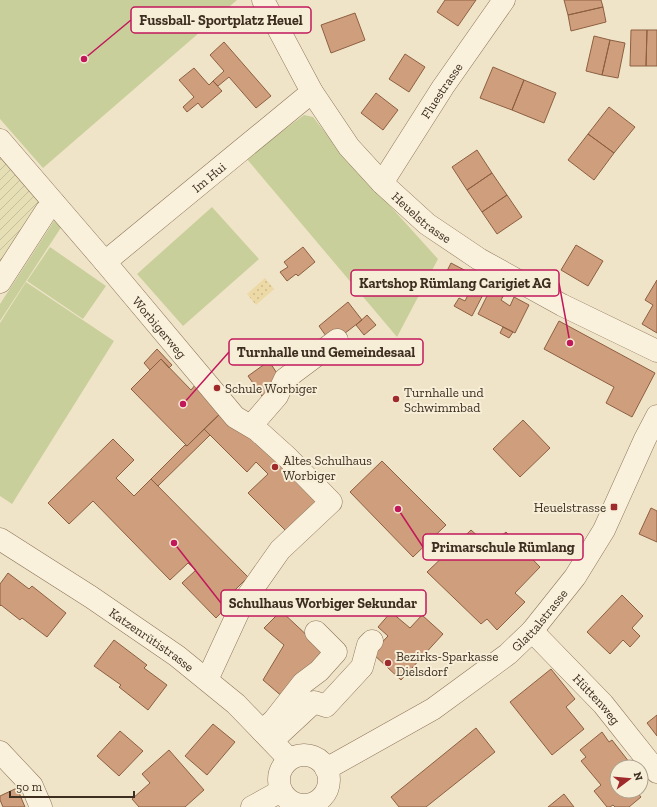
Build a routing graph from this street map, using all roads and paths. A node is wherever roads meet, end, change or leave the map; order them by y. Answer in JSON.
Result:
{"nodes":[{"id":1,"x":264,"y":0,"type":"edge"},
{"id":2,"x":504,"y":0,"type":"edge"},
{"id":3,"x":312,"y":92,"type":"junction"},
{"id":4,"x":0,"y":140,"type":"edge"},
{"id":5,"x":382,"y":183,"type":"junction"},
{"id":6,"x":54,"y":203,"type":"junction"},
{"id":7,"x":105,"y":262,"type":"junction"},
{"id":8,"x":0,"y":282,"type":"edge"},
{"id":9,"x":337,"y":340,"type":"dead end"},
{"id":10,"x":657,"y":352,"type":"edge"},
{"id":11,"x":657,"y":416,"type":"edge"},
{"id":12,"x":251,"y":426,"type":"junction"},
{"id":13,"x":0,"y":539,"type":"edge"},
{"id":14,"x":532,"y":631,"type":"junction"},
{"id":15,"x":316,"y":632,"type":"dead end"},
{"id":16,"x":372,"y":641,"type":"dead end"},
{"id":17,"x":207,"y":680,"type":"junction"},
{"id":18,"x":267,"y":736,"type":"junction"},
{"id":19,"x":0,"y":752,"type":"edge"},
{"id":20,"x":289,"y":760,"type":"junction"},
{"id":21,"x":326,"y":769,"type":"junction"},
{"id":22,"x":657,"y":772,"type":"edge"},
{"id":23,"x":281,"y":791,"type":"junction"},
{"id":24,"x":329,"y":801,"type":"edge"},
{"id":25,"x":41,"y":807,"type":"edge"},
{"id":26,"x":252,"y":807,"type":"edge"}],
"edges":[{"from":1,"to":3,"type":"street","name":"Heuelstrasse"},
{"from":2,"to":5,"type":"street","name":"Fluestrasse"},
{"from":3,"to":5,"type":"street","name":"Heuelstrasse"},
{"from":3,"to":7,"type":"street","name":"Im Hui"},
{"from":4,"to":6,"type":"street","name":"Worbigerweg"},
{"from":5,"to":10,"type":"street","name":"Heuelstrasse"},
{"from":6,"to":7,"type":"street","name":"Worbigerweg"},
{"from":6,"to":8,"type":"street"},
{"from":7,"to":12,"type":"street","name":"Worbigerweg"},
{"from":9,"to":12,"type":"street"},
{"from":11,"to":14,"type":"street","name":"Glattalstrasse"},
{"from":12,"to":17,"type":"street","name":"Worbigerweg"},
{"from":13,"to":17,"type":"street","name":"Katzenrütistrasse"},
{"from":14,"to":21,"type":"street","name":"Glattalstrasse"},
{"from":14,"to":22,"type":"street","name":"Hüttenweg"},
{"from":15,"to":18,"type":"street"},
{"from":16,"to":18,"type":"street"},
{"from":17,"to":18,"type":"street","name":"Katzenrütistrasse"},
{"from":18,"to":20,"type":"street","name":"Katzenrütistrasse"},
{"from":19,"to":25,"type":"street"},
{"from":20,"to":21,"type":"street"},
{"from":20,"to":23,"type":"street"},
{"from":21,"to":24,"type":"street"},
{"from":23,"to":24,"type":"street"},
{"from":23,"to":26,"type":"street"}]}
